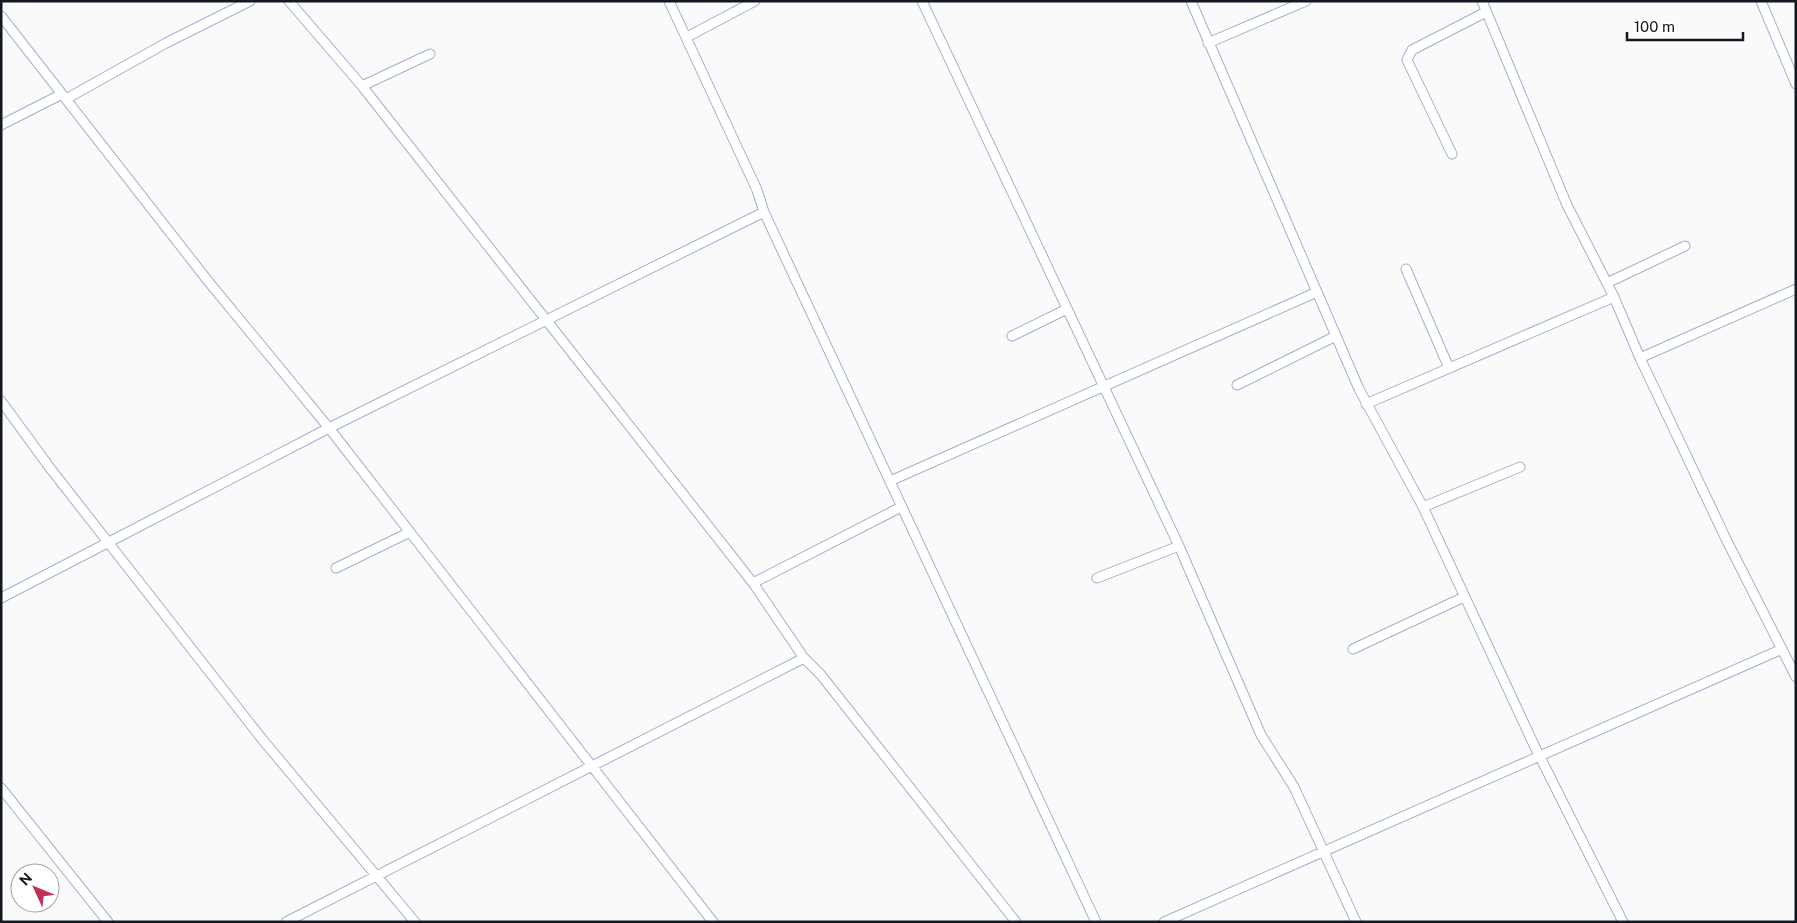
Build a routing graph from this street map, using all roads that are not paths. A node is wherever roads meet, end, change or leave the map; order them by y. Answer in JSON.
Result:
{"nodes":[{"id":1,"x":250,"y":1,"type":"edge"},
{"id":2,"x":289,"y":1,"type":"edge"},
{"id":3,"x":669,"y":1,"type":"edge"},
{"id":4,"x":755,"y":1,"type":"edge"},
{"id":5,"x":922,"y":1,"type":"edge"},
{"id":6,"x":1191,"y":1,"type":"edge"},
{"id":7,"x":1306,"y":1,"type":"edge"},
{"id":8,"x":1482,"y":1,"type":"edge"},
{"id":9,"x":1761,"y":1,"type":"edge"},
{"id":10,"x":1486,"y":12,"type":"junction"},
{"id":11,"x":1,"y":16,"type":"edge"},
{"id":12,"x":688,"y":37,"type":"junction"},
{"id":13,"x":1208,"y":43,"type":"junction"},
{"id":14,"x":430,"y":54,"type":"dead end"},
{"id":15,"x":1796,"y":84,"type":"edge"},
{"id":16,"x":362,"y":86,"type":"junction"},
{"id":17,"x":64,"y":96,"type":"junction"},
{"id":18,"x":1,"y":125,"type":"edge"},
{"id":19,"x":1452,"y":154,"type":"dead end"},
{"id":20,"x":764,"y":212,"type":"junction"},
{"id":21,"x":1685,"y":246,"type":"dead end"},
{"id":22,"x":1406,"y":269,"type":"dead end"},
{"id":23,"x":1607,"y":282,"type":"junction"},
{"id":24,"x":1796,"y":289,"type":"edge"},
{"id":25,"x":1317,"y":292,"type":"junction"},
{"id":26,"x":1614,"y":297,"type":"junction"},
{"id":27,"x":1067,"y":309,"type":"junction"},
{"id":28,"x":547,"y":321,"type":"junction"},
{"id":29,"x":1012,"y":336,"type":"dead end"},
{"id":30,"x":1336,"y":336,"type":"junction"},
{"id":31,"x":1640,"y":358,"type":"junction"},
{"id":32,"x":1449,"y":368,"type":"junction"},
{"id":33,"x":1237,"y":385,"type":"dead end"},
{"id":34,"x":1103,"y":388,"type":"junction"},
{"id":35,"x":1,"y":401,"type":"edge"},
{"id":36,"x":1366,"y":404,"type":"junction"},
{"id":37,"x":329,"y":428,"type":"junction"},
{"id":38,"x":1520,"y":466,"type":"dead end"},
{"id":39,"x":890,"y":481,"type":"junction"},
{"id":40,"x":1422,"y":507,"type":"junction"},
{"id":41,"x":901,"y":508,"type":"junction"},
{"id":42,"x":410,"y":532,"type":"junction"},
{"id":43,"x":109,"y":542,"type":"junction"},
{"id":44,"x":1179,"y":546,"type":"junction"},
{"id":45,"x":336,"y":568,"type":"dead end"},
{"id":46,"x":1097,"y":578,"type":"dead end"},
{"id":47,"x":753,"y":583,"type":"junction"},
{"id":48,"x":1464,"y":597,"type":"junction"},
{"id":49,"x":1,"y":598,"type":"edge"},
{"id":50,"x":1353,"y":649,"type":"dead end"},
{"id":51,"x":1782,"y":649,"type":"junction"},
{"id":52,"x":804,"y":658,"type":"junction"},
{"id":53,"x":1796,"y":677,"type":"edge"},
{"id":54,"x":1539,"y":755,"type":"junction"},
{"id":55,"x":592,"y":767,"type":"junction"},
{"id":56,"x":1,"y":788,"type":"edge"},
{"id":57,"x":1323,"y":852,"type":"junction"},
{"id":58,"x":375,"y":875,"type":"junction"},
{"id":59,"x":108,"y":922,"type":"edge"},
{"id":60,"x":286,"y":922,"type":"edge"},
{"id":61,"x":415,"y":922,"type":"edge"},
{"id":62,"x":713,"y":922,"type":"edge"},
{"id":63,"x":1016,"y":922,"type":"edge"},
{"id":64,"x":1096,"y":922,"type":"edge"},
{"id":65,"x":1164,"y":922,"type":"edge"},
{"id":66,"x":1356,"y":922,"type":"edge"},
{"id":67,"x":1622,"y":922,"type":"edge"}],
"edges":[{"from":1,"to":17,"type":"street"},
{"from":2,"to":16,"type":"street"},
{"from":3,"to":12,"type":"street"},
{"from":4,"to":12,"type":"street"},
{"from":5,"to":27,"type":"street"},
{"from":6,"to":13,"type":"street"},
{"from":7,"to":13,"type":"street"},
{"from":8,"to":10,"type":"street"},
{"from":9,"to":15,"type":"street"},
{"from":10,"to":19,"type":"street"},
{"from":10,"to":23,"type":"street"},
{"from":11,"to":17,"type":"street"},
{"from":12,"to":20,"type":"street"},
{"from":13,"to":25,"type":"street"},
{"from":14,"to":16,"type":"street"},
{"from":16,"to":28,"type":"street"},
{"from":17,"to":18,"type":"street"},
{"from":17,"to":37,"type":"street"},
{"from":20,"to":28,"type":"street"},
{"from":20,"to":39,"type":"street"},
{"from":21,"to":23,"type":"street"},
{"from":22,"to":32,"type":"street"},
{"from":23,"to":26,"type":"street"},
{"from":24,"to":31,"type":"street"},
{"from":25,"to":30,"type":"street"},
{"from":25,"to":34,"type":"street"},
{"from":26,"to":31,"type":"street"},
{"from":26,"to":32,"type":"street"},
{"from":27,"to":29,"type":"street"},
{"from":27,"to":34,"type":"street"},
{"from":28,"to":37,"type":"street"},
{"from":28,"to":47,"type":"street"},
{"from":30,"to":33,"type":"street"},
{"from":30,"to":36,"type":"street"},
{"from":31,"to":51,"type":"street"},
{"from":32,"to":36,"type":"street"},
{"from":34,"to":39,"type":"street"},
{"from":34,"to":44,"type":"street"},
{"from":35,"to":43,"type":"street"},
{"from":36,"to":40,"type":"street"},
{"from":37,"to":42,"type":"street"},
{"from":37,"to":43,"type":"street"},
{"from":38,"to":40,"type":"street"},
{"from":39,"to":41,"type":"street"},
{"from":40,"to":48,"type":"street"},
{"from":41,"to":47,"type":"street"},
{"from":41,"to":64,"type":"street"},
{"from":42,"to":45,"type":"street"},
{"from":42,"to":55,"type":"street"},
{"from":43,"to":49,"type":"street"},
{"from":43,"to":58,"type":"street"},
{"from":44,"to":46,"type":"street"},
{"from":44,"to":57,"type":"street"},
{"from":47,"to":52,"type":"street"},
{"from":48,"to":50,"type":"street"},
{"from":48,"to":54,"type":"street"},
{"from":51,"to":53,"type":"street"},
{"from":51,"to":54,"type":"street"},
{"from":52,"to":55,"type":"street"},
{"from":52,"to":63,"type":"street"},
{"from":54,"to":57,"type":"street"},
{"from":54,"to":67,"type":"street"},
{"from":55,"to":58,"type":"street"},
{"from":55,"to":62,"type":"street"},
{"from":56,"to":59,"type":"street"},
{"from":57,"to":65,"type":"street"},
{"from":57,"to":66,"type":"street"},
{"from":58,"to":60,"type":"street"},
{"from":58,"to":61,"type":"street"}]}
